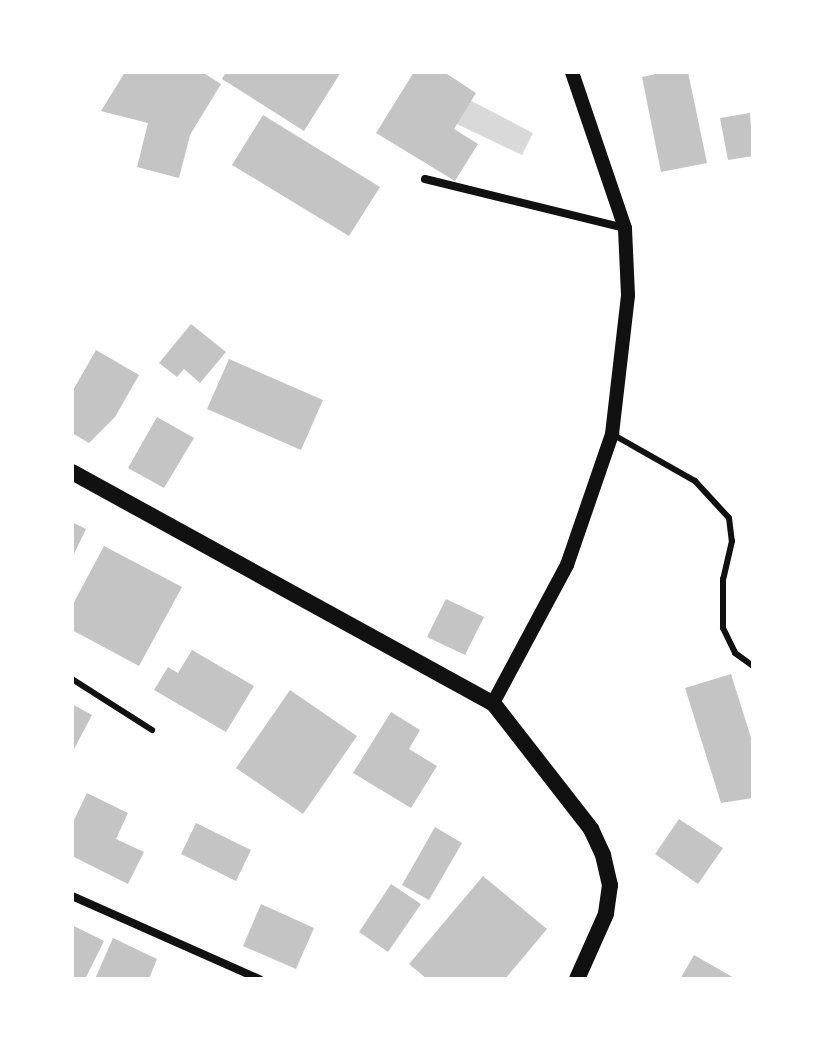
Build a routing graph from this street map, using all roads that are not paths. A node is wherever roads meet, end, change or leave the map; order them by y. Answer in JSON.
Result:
{"nodes":[{"id":1,"x":572,"y":72,"type":"edge"},
{"id":2,"x":425,"y":179,"type":"dead end"},
{"id":3,"x":625,"y":228,"type":"junction"},
{"id":4,"x":612,"y":434,"type":"junction"},
{"id":5,"x":72,"y":472,"type":"edge"},
{"id":6,"x":753,"y":666,"type":"edge"},
{"id":7,"x":72,"y":679,"type":"edge"},
{"id":8,"x":493,"y":703,"type":"junction"},
{"id":9,"x":152,"y":730,"type":"dead end"},
{"id":10,"x":72,"y":896,"type":"edge"},
{"id":11,"x":259,"y":979,"type":"edge"},
{"id":12,"x":577,"y":979,"type":"edge"}],
"edges":[{"from":1,"to":3,"type":"street"},
{"from":2,"to":3,"type":"street"},
{"from":3,"to":4,"type":"street"},
{"from":4,"to":6,"type":"lane"},
{"from":4,"to":8,"type":"street"},
{"from":5,"to":8,"type":"main road"},
{"from":7,"to":9,"type":"lane"},
{"from":8,"to":12,"type":"main road"},
{"from":10,"to":11,"type":"street"}]}
